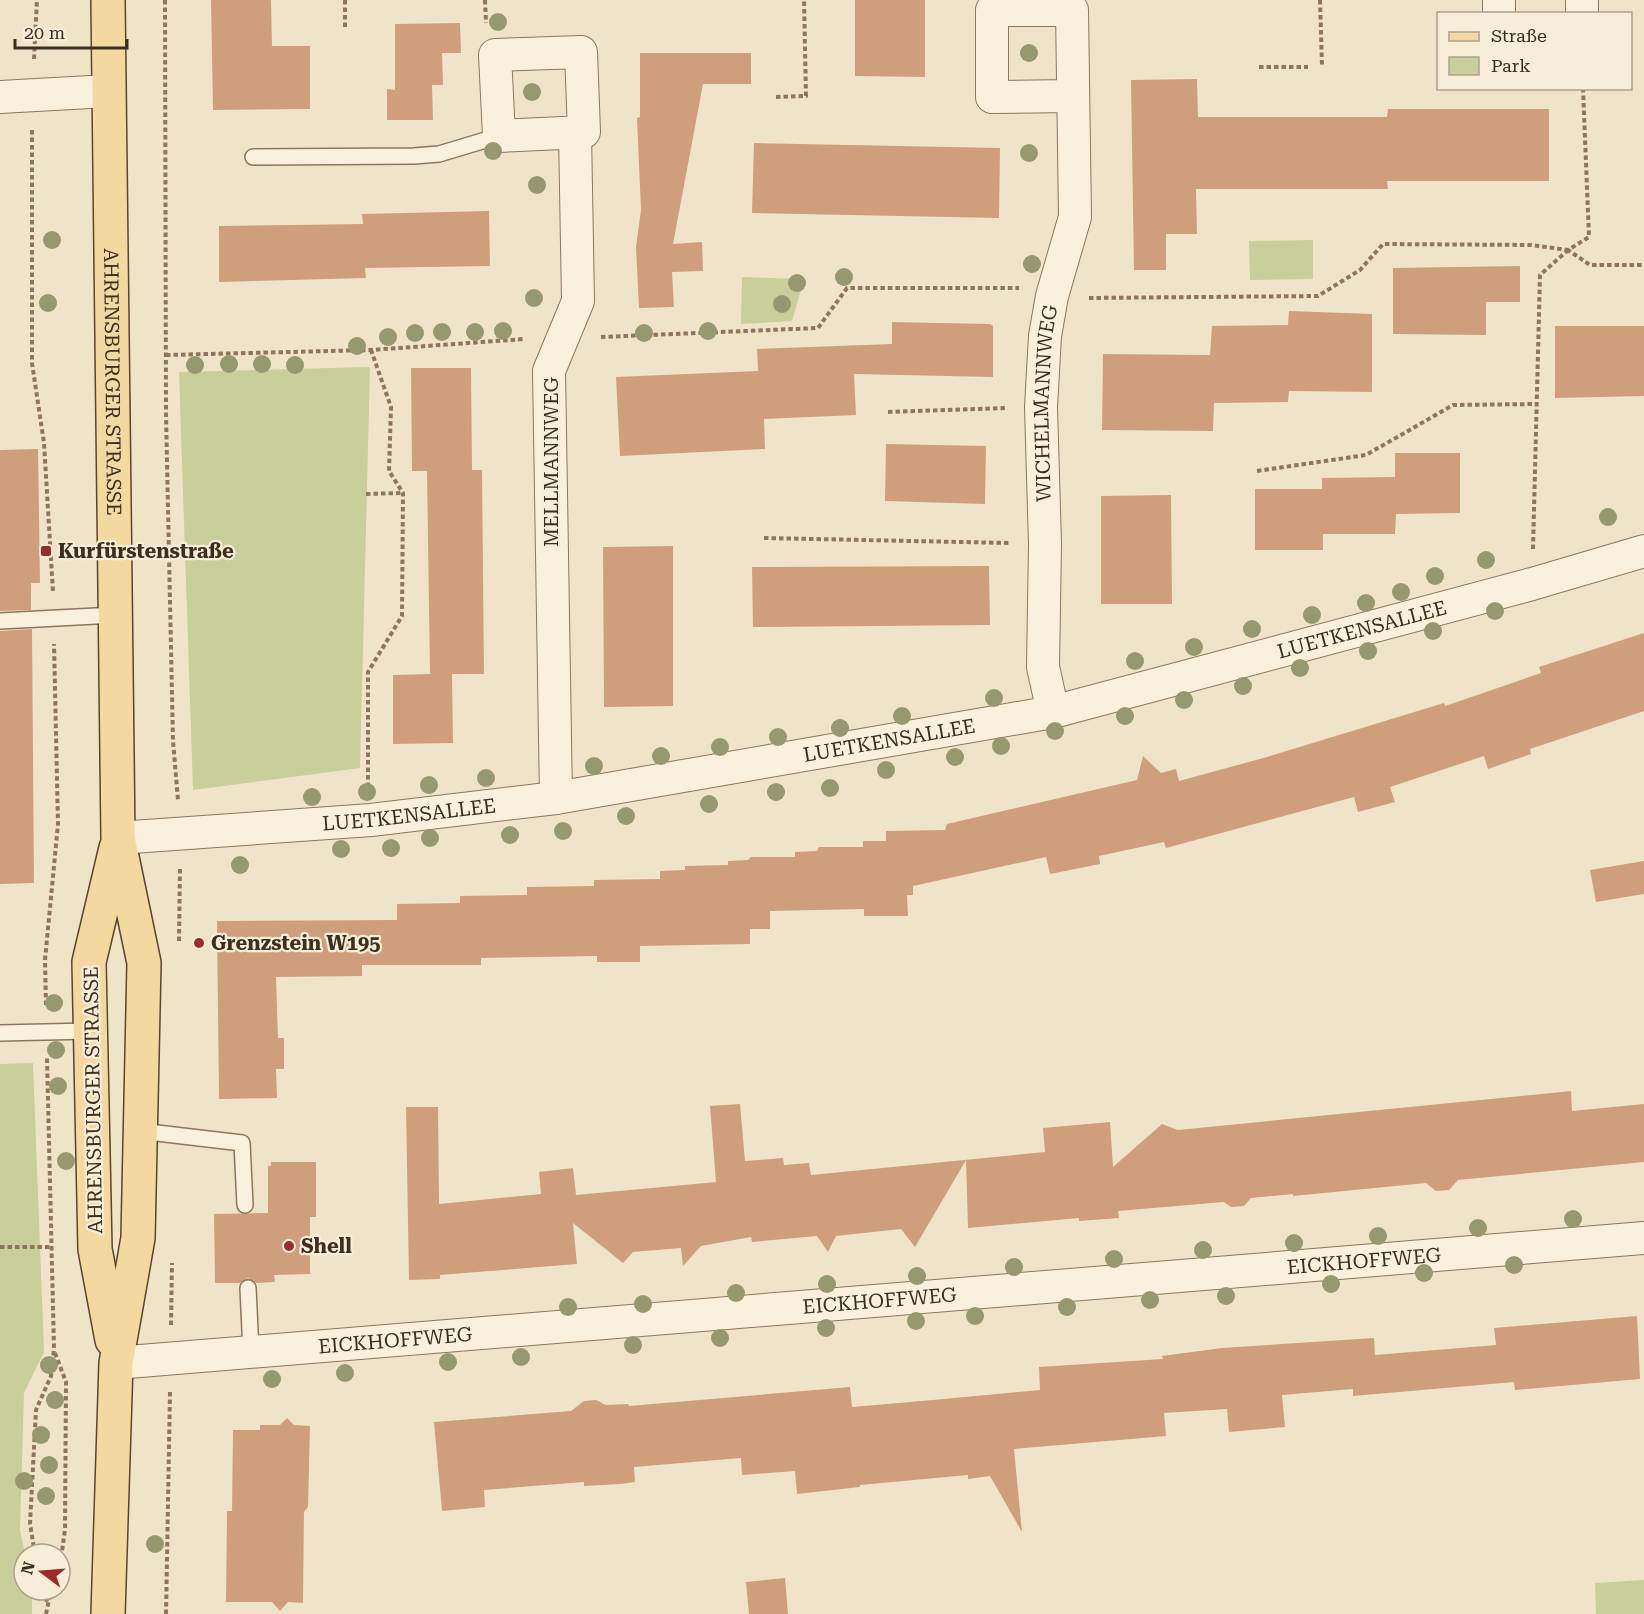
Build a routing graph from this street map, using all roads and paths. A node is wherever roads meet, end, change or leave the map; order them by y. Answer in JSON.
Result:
{"nodes":[{"id":1,"x":37,"y":0,"type":"edge"},
{"id":2,"x":108,"y":0,"type":"edge"},
{"id":3,"x":165,"y":0,"type":"edge"},
{"id":4,"x":345,"y":0,"type":"edge"},
{"id":5,"x":804,"y":0,"type":"edge"},
{"id":6,"x":1320,"y":0,"type":"edge"},
{"id":7,"x":165,"y":11,"type":"dead end"},
{"id":8,"x":345,"y":30,"type":"dead end"},
{"id":9,"x":1322,"y":65,"type":"dead end"},
{"id":10,"x":1259,"y":67,"type":"dead end"},
{"id":11,"x":1308,"y":67,"type":"dead end"},
{"id":12,"x":1583,"y":90,"type":"edge"},
{"id":13,"x":108,"y":91,"type":"junction"},
{"id":14,"x":32,"y":95,"type":"junction"},
{"id":15,"x":1072,"y":96,"type":"dead end"},
{"id":16,"x":0,"y":97,"type":"edge"},
{"id":17,"x":776,"y":97,"type":"dead end"},
{"id":18,"x":575,"y":132,"type":"junction"},
{"id":19,"x":499,"y":136,"type":"junction"},
{"id":20,"x":254,"y":157,"type":"dead end"},
{"id":21,"x":1568,"y":250,"type":"junction"},
{"id":22,"x":1644,"y":265,"type":"edge"},
{"id":23,"x":1052,"y":296,"type":"junction"},
{"id":24,"x":564,"y":336,"type":"junction"},
{"id":25,"x":372,"y":350,"type":"junction"},
{"id":26,"x":166,"y":355,"type":"dead end"},
{"id":27,"x":1536,"y":404,"type":"junction"},
{"id":28,"x":1041,"y":407,"type":"junction"},
{"id":29,"x":888,"y":412,"type":"dead end"},
{"id":30,"x":1257,"y":471,"type":"dead end"},
{"id":31,"x":403,"y":493,"type":"junction"},
{"id":32,"x":366,"y":494,"type":"dead end"},
{"id":33,"x":764,"y":538,"type":"dead end"},
{"id":34,"x":1045,"y":544,"type":"junction"},
{"id":35,"x":1644,"y":550,"type":"edge"},
{"id":36,"x":1532,"y":584,"type":"junction"},
{"id":37,"x":115,"y":615,"type":"junction"},
{"id":38,"x":54,"y":618,"type":"junction"},
{"id":39,"x":0,"y":621,"type":"edge"},
{"id":40,"x":1053,"y":712,"type":"junction"},
{"id":41,"x":368,"y":787,"type":"dead end"},
{"id":42,"x":556,"y":798,"type":"junction"},
{"id":43,"x":118,"y":838,"type":"junction"},
{"id":44,"x":90,"y":1031,"type":"junction"},
{"id":45,"x":46,"y":1032,"type":"junction"},
{"id":46,"x":0,"y":1033,"type":"edge"},
{"id":47,"x":140,"y":1131,"type":"junction"},
{"id":48,"x":245,"y":1205,"type":"dead end"},
{"id":49,"x":1644,"y":1238,"type":"edge"},
{"id":50,"x":0,"y":1247,"type":"edge"},
{"id":51,"x":51,"y":1247,"type":"junction"},
{"id":52,"x":248,"y":1288,"type":"dead end"},
{"id":53,"x":54,"y":1349,"type":"junction"},
{"id":54,"x":251,"y":1352,"type":"junction"},
{"id":55,"x":116,"y":1363,"type":"junction"},
{"id":56,"x":33,"y":1542,"type":"edge"},
{"id":57,"x":63,"y":1542,"type":"edge"},
{"id":58,"x":47,"y":1602,"type":"edge"},
{"id":59,"x":46,"y":1614,"type":"edge"},
{"id":60,"x":108,"y":1614,"type":"edge"}],
"edges":[{"from":1,"to":14,"type":"path"},
{"from":2,"to":13,"type":"main road","name":"AHRENSBURGER STRASSE"},
{"from":3,"to":7,"type":"path"},
{"from":4,"to":8,"type":"path"},
{"from":5,"to":17,"type":"path"},
{"from":6,"to":9,"type":"path"},
{"from":10,"to":11,"type":"path"},
{"from":12,"to":21,"type":"path"},
{"from":13,"to":14,"type":"street"},
{"from":13,"to":37,"type":"main road","name":"AHRENSBURGER STRASSE"},
{"from":14,"to":16,"type":"street"},
{"from":14,"to":38,"type":"path"},
{"from":15,"to":23,"type":"street","name":"WICHELMANNWEG"},
{"from":18,"to":19,"type":"street"},
{"from":18,"to":19,"type":"street","name":"MELLMANNWEG"},
{"from":18,"to":24,"type":"street","name":"MELLMANNWEG"},
{"from":19,"to":20,"type":"lane"},
{"from":21,"to":22,"type":"path"},
{"from":21,"to":23,"type":"path"},
{"from":21,"to":27,"type":"path"},
{"from":23,"to":24,"type":"path"},
{"from":23,"to":28,"type":"street","name":"WICHELMANNWEG"},
{"from":24,"to":25,"type":"path"},
{"from":24,"to":42,"type":"street","name":"MELLMANNWEG"},
{"from":25,"to":26,"type":"path"},
{"from":25,"to":31,"type":"path"},
{"from":27,"to":30,"type":"path"},
{"from":27,"to":36,"type":"path"},
{"from":28,"to":29,"type":"path"},
{"from":28,"to":34,"type":"street","name":"WICHELMANNWEG"},
{"from":31,"to":32,"type":"path"},
{"from":31,"to":41,"type":"path"},
{"from":33,"to":34,"type":"path"},
{"from":34,"to":40,"type":"street","name":"WICHELMANNWEG"},
{"from":35,"to":36,"type":"street","name":"LUETKENSALLEE"},
{"from":36,"to":40,"type":"street","name":"LUETKENSALLEE"},
{"from":37,"to":38,"type":"lane"},
{"from":37,"to":43,"type":"main road","name":"AHRENSBURGER STRASSE"},
{"from":38,"to":39,"type":"lane"},
{"from":38,"to":45,"type":"path"},
{"from":40,"to":42,"type":"street","name":"LUETKENSALLEE"},
{"from":42,"to":43,"type":"street","name":"LUETKENSALLEE"},
{"from":43,"to":44,"type":"main road","name":"AHRENSBURGER STRASSE"},
{"from":43,"to":47,"type":"main road","name":"AHRENSBURGER STRASSE"},
{"from":44,"to":45,"type":"lane"},
{"from":44,"to":55,"type":"main road","name":"AHRENSBURGER STRASSE"},
{"from":45,"to":46,"type":"lane"},
{"from":45,"to":51,"type":"path"},
{"from":47,"to":48,"type":"lane"},
{"from":47,"to":55,"type":"main road","name":"AHRENSBURGER STRASSE"},
{"from":49,"to":54,"type":"street","name":"EICKHOFFWEG"},
{"from":50,"to":51,"type":"path"},
{"from":51,"to":53,"type":"path"},
{"from":52,"to":54,"type":"lane"},
{"from":53,"to":56,"type":"path"},
{"from":53,"to":57,"type":"path"},
{"from":54,"to":55,"type":"street","name":"EICKHOFFWEG"},
{"from":55,"to":60,"type":"main road","name":"AHRENSBURGER STRASSE"},
{"from":58,"to":59,"type":"path"}]}
